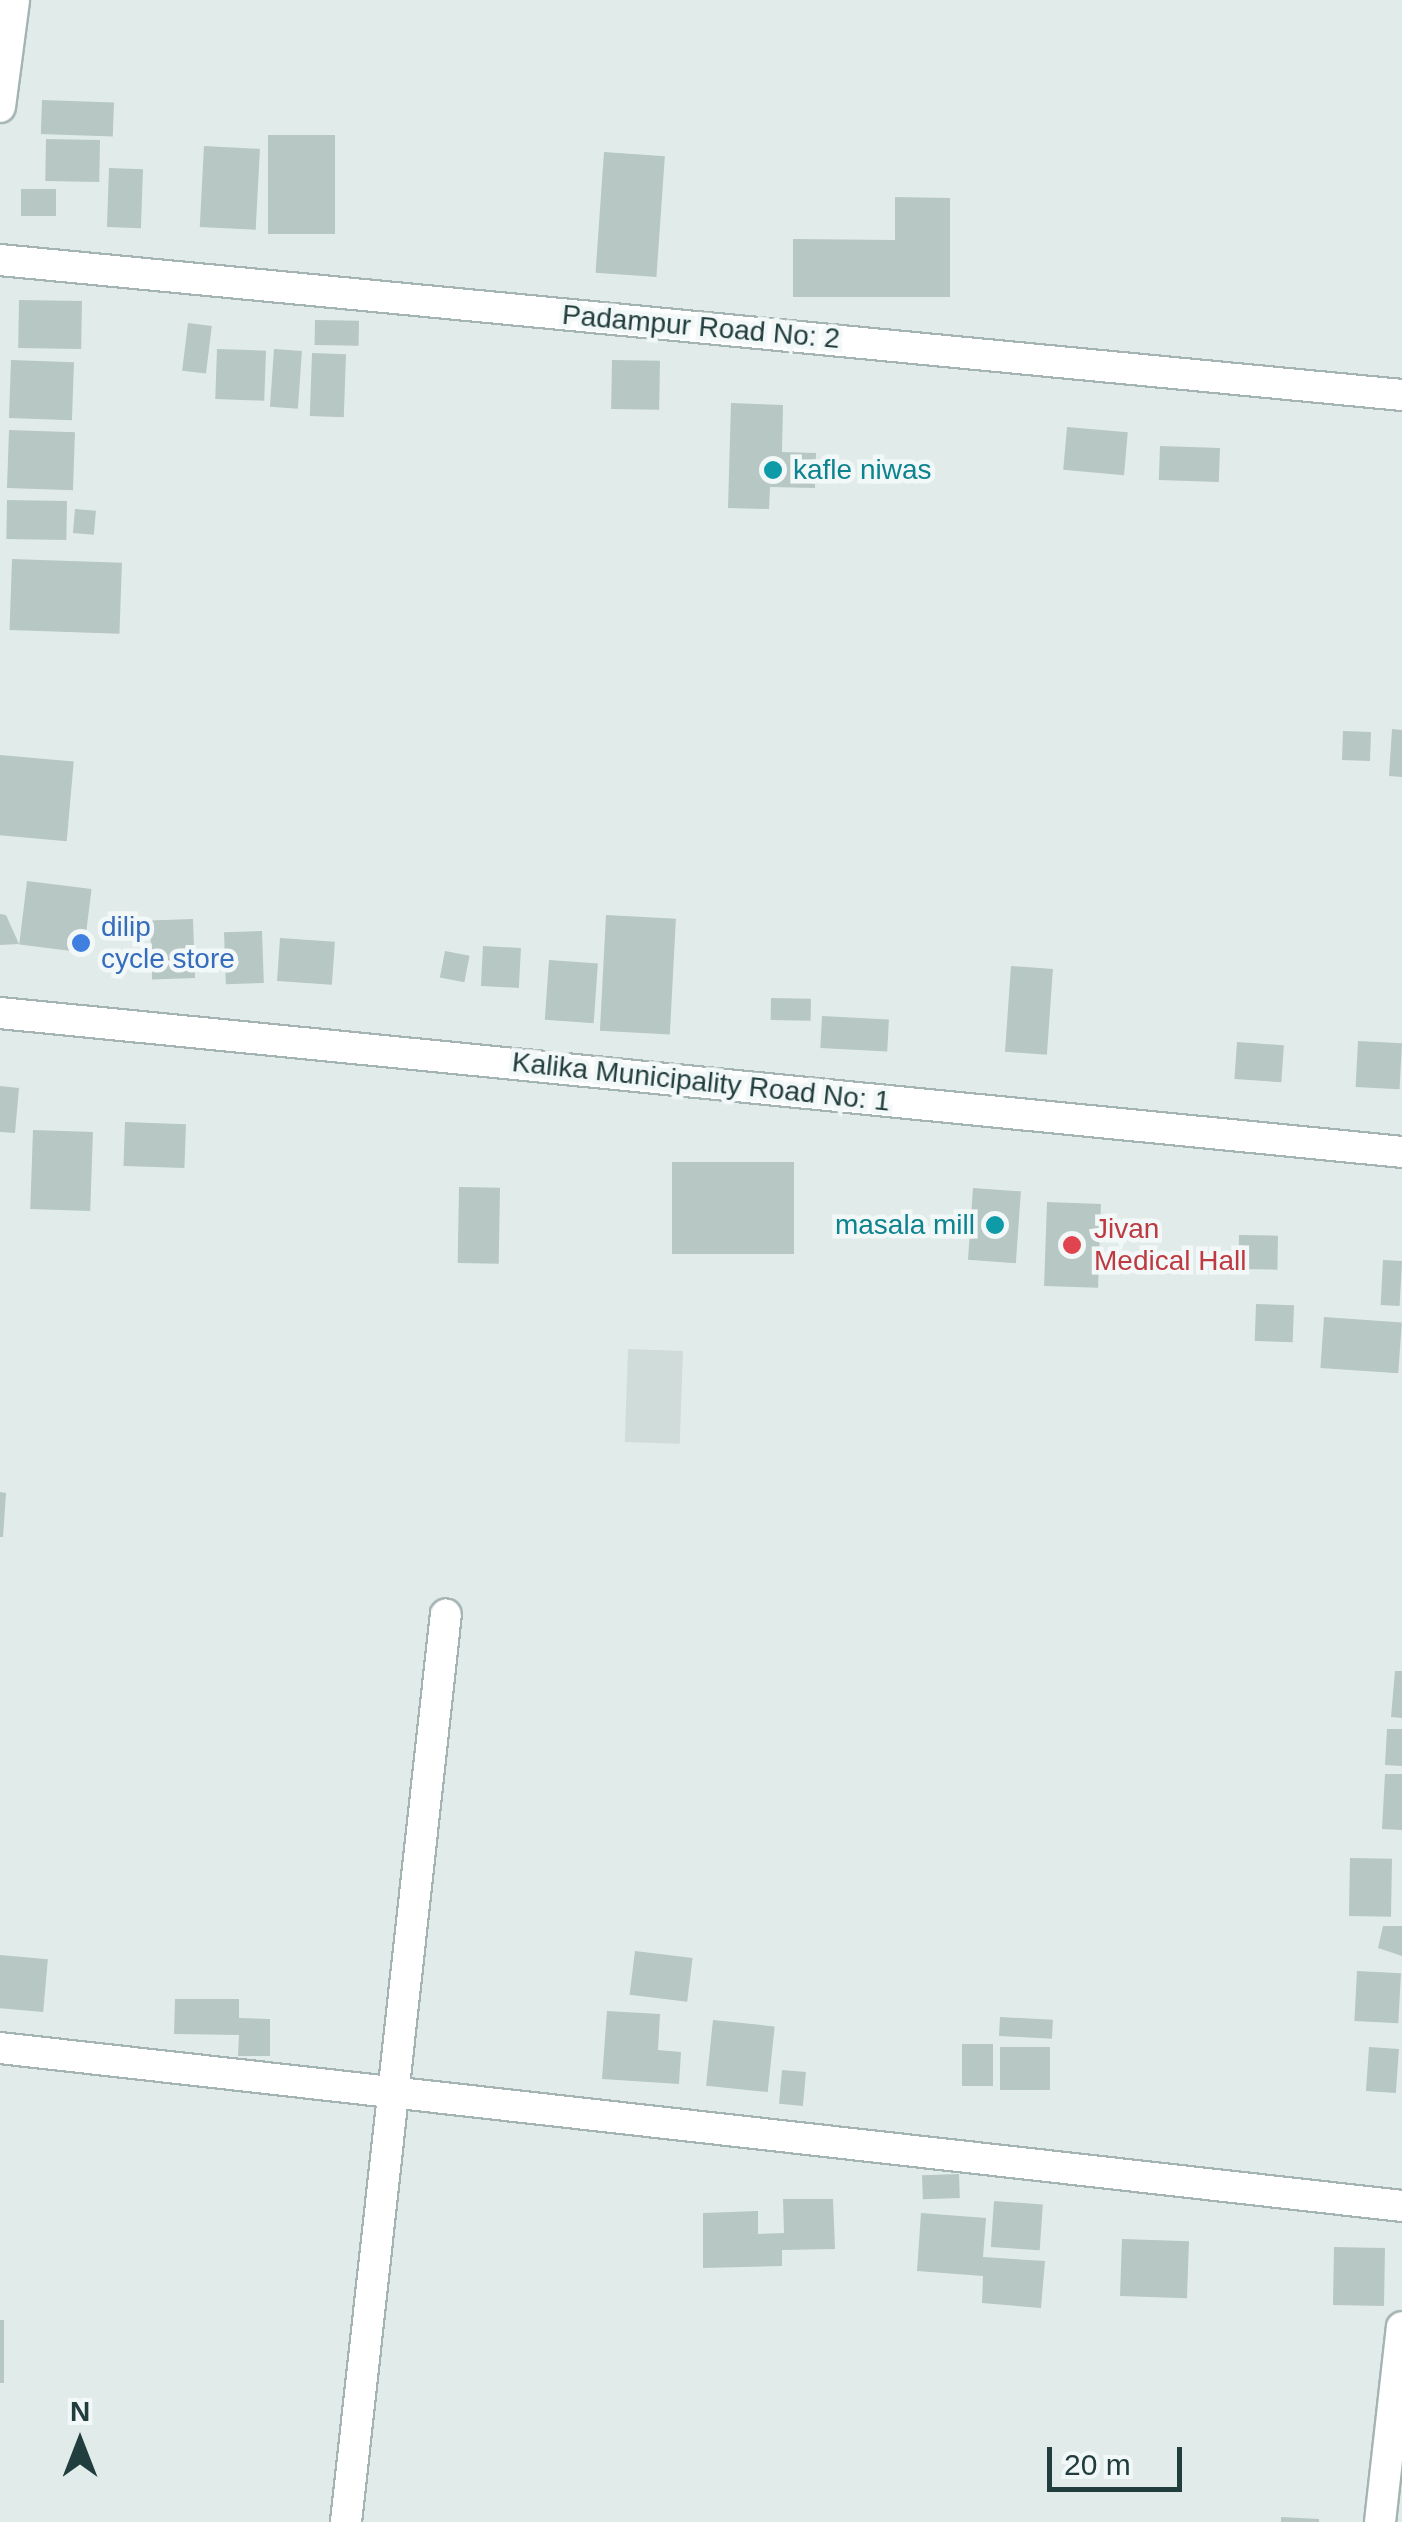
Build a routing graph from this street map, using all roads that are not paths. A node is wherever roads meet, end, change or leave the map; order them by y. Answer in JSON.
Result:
{"nodes":[{"id":1,"x":14,"y":0,"type":"edge"},
{"id":2,"x":0,"y":107,"type":"edge"},
{"id":3,"x":0,"y":260,"type":"edge"},
{"id":4,"x":1402,"y":395,"type":"edge"},
{"id":5,"x":0,"y":1012,"type":"edge"},
{"id":6,"x":1402,"y":1152,"type":"edge"},
{"id":7,"x":446,"y":1614,"type":"dead end"},
{"id":8,"x":0,"y":2048,"type":"edge"},
{"id":9,"x":396,"y":2092,"type":"junction"},
{"id":10,"x":1402,"y":2206,"type":"edge"},
{"id":11,"x":1402,"y":2327,"type":"edge"},
{"id":12,"x":346,"y":2522,"type":"edge"},
{"id":13,"x":1380,"y":2522,"type":"edge"}],
"edges":[{"from":1,"to":2,"type":"street"},
{"from":3,"to":4,"type":"street","name":"Padampur Road No: 2"},
{"from":5,"to":6,"type":"street","name":"Kalika Municipality Road No: 1"},
{"from":7,"to":9,"type":"street"},
{"from":8,"to":9,"type":"street"},
{"from":9,"to":10,"type":"street"},
{"from":9,"to":12,"type":"street"},
{"from":11,"to":13,"type":"street"}]}
